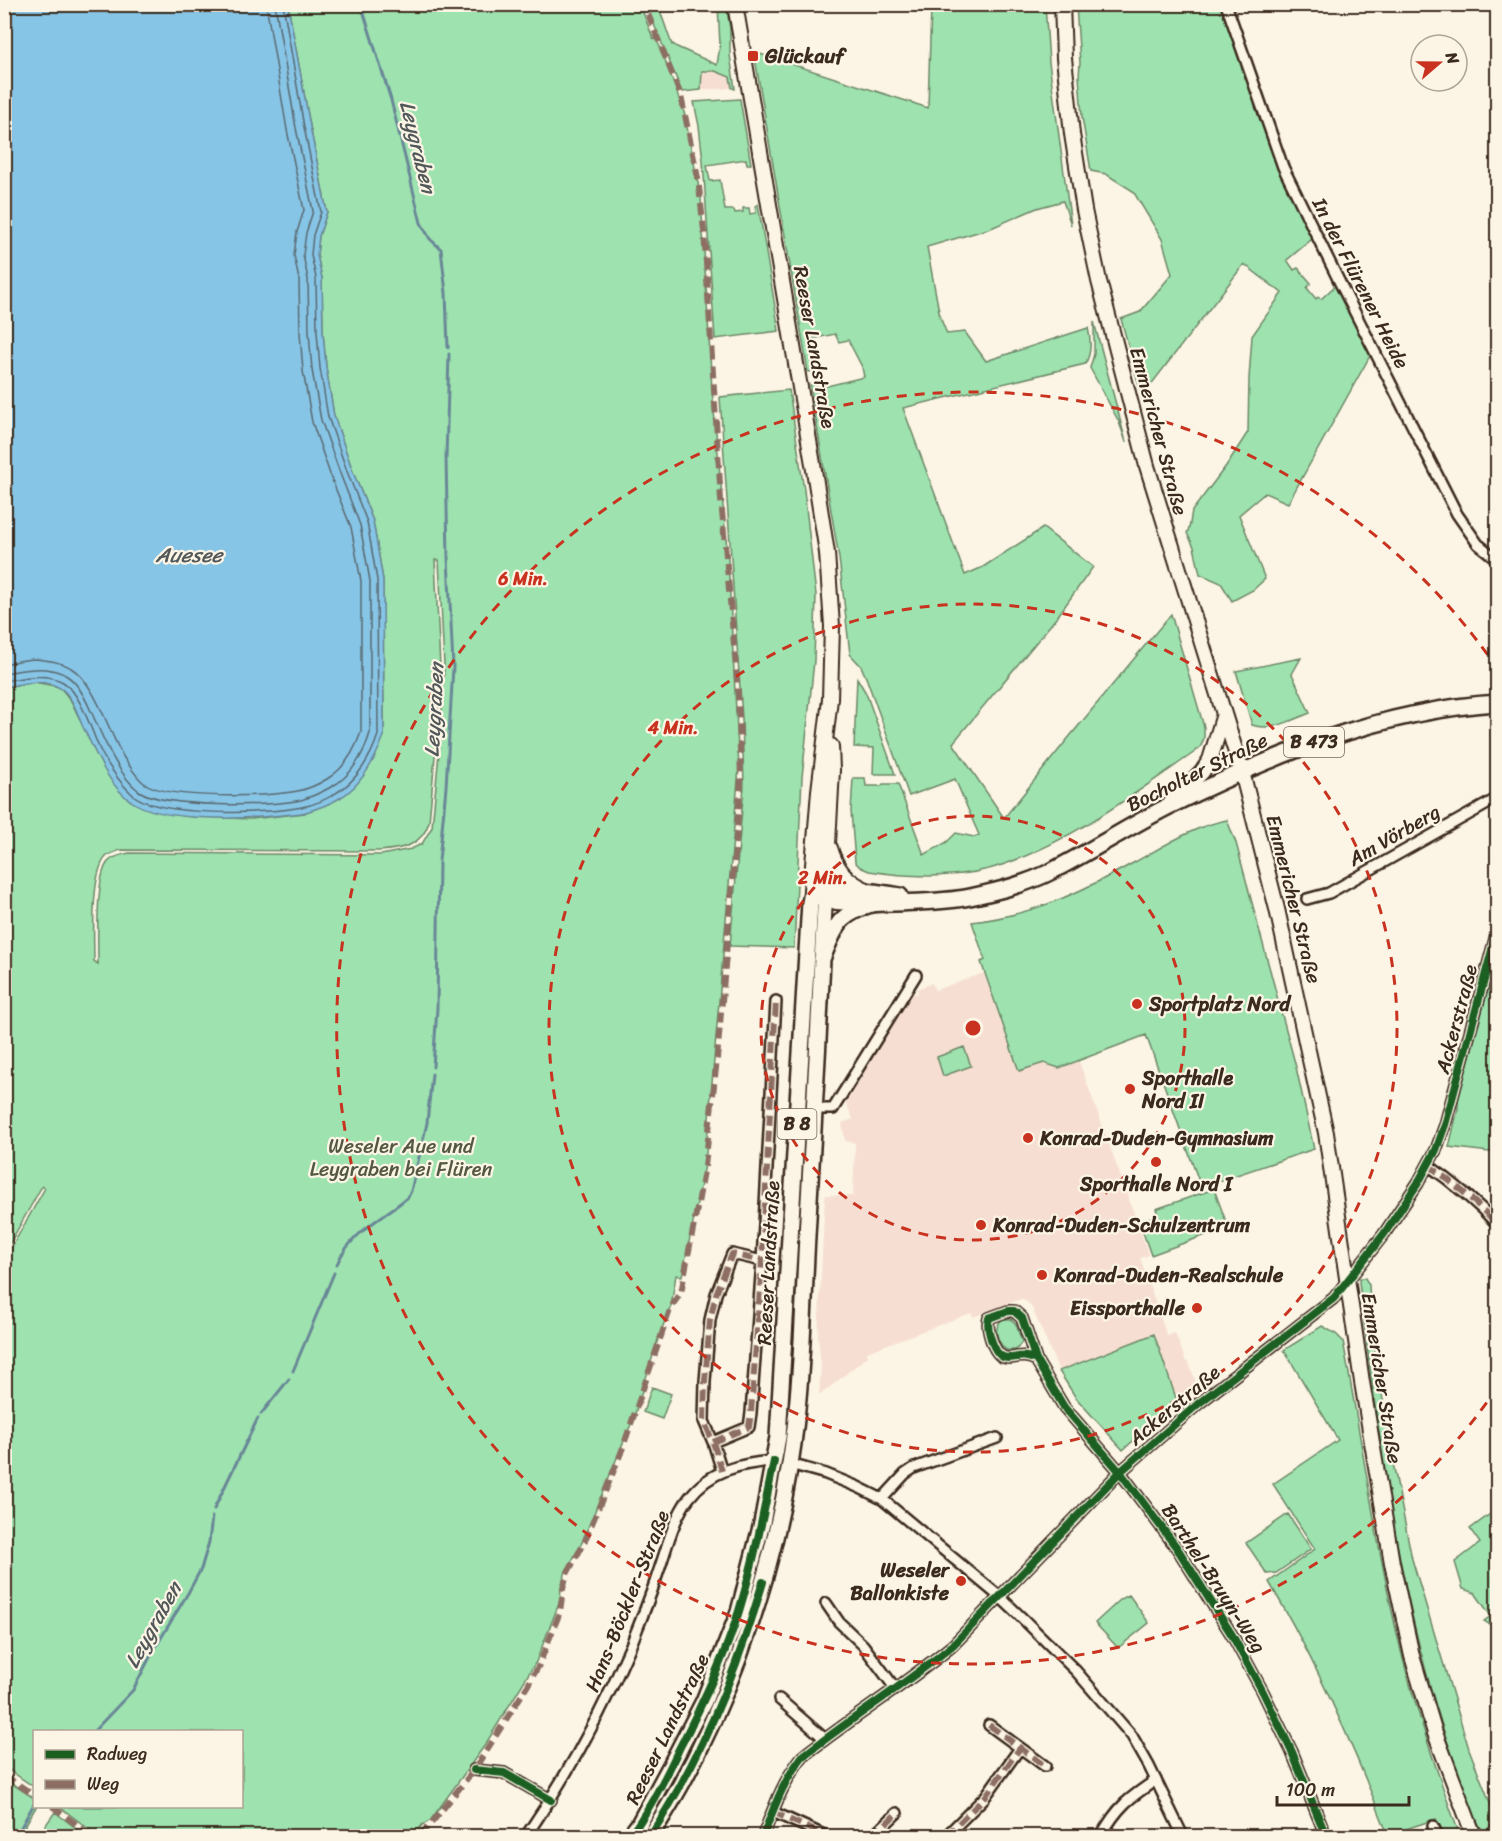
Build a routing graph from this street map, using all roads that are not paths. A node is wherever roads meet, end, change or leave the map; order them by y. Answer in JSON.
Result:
{"nodes":[{"id":1,"x":735,"y":4,"type":"edge"},
{"id":2,"x":1062,"y":4,"type":"edge"},
{"id":3,"x":1226,"y":4,"type":"edge"},
{"id":4,"x":1497,"y":560,"type":"edge"},
{"id":5,"x":830,"y":699,"type":"junction"},
{"id":6,"x":1497,"y":703,"type":"edge"},
{"id":7,"x":1224,"y":714,"type":"junction"},
{"id":8,"x":1242,"y":772,"type":"junction"},
{"id":9,"x":1497,"y":798,"type":"edge"},
{"id":10,"x":1167,"y":807,"type":"junction"},
{"id":11,"x":827,"y":840,"type":"junction"},
{"id":12,"x":817,"y":894,"type":"junction"},
{"id":13,"x":870,"y":898,"type":"junction"},
{"id":14,"x":1307,"y":899,"type":"dead end"},
{"id":15,"x":1497,"y":928,"type":"edge"},
{"id":16,"x":822,"y":959,"type":"junction"},
{"id":17,"x":916,"y":975,"type":"dead end"},
{"id":18,"x":776,"y":1001,"type":"dead end"},
{"id":19,"x":814,"y":1110,"type":"junction"},
{"id":20,"x":1428,"y":1165,"type":"junction"},
{"id":21,"x":1497,"y":1225,"type":"edge"},
{"id":22,"x":762,"y":1261,"type":"junction"},
{"id":23,"x":1347,"y":1280,"type":"junction"},
{"id":24,"x":1036,"y":1360,"type":"junction"},
{"id":25,"x":997,"y":1438,"type":"dead end"},
{"id":26,"x":713,"y":1442,"type":"junction"},
{"id":27,"x":774,"y":1461,"type":"junction"},
{"id":28,"x":790,"y":1464,"type":"junction"},
{"id":29,"x":722,"y":1471,"type":"junction"},
{"id":30,"x":1120,"y":1472,"type":"junction"},
{"id":31,"x":882,"y":1499,"type":"junction"},
{"id":32,"x":1000,"y":1597,"type":"junction"},
{"id":33,"x":826,"y":1603,"type":"dead end"},
{"id":34,"x":895,"y":1688,"type":"junction"},
{"id":35,"x":779,"y":1699,"type":"dead end"},
{"id":36,"x":989,"y":1725,"type":"dead end"},
{"id":37,"x":825,"y":1739,"type":"junction"},
{"id":38,"x":1020,"y":1748,"type":"junction"},
{"id":39,"x":1045,"y":1766,"type":"dead end"},
{"id":40,"x":474,"y":1770,"type":"dead end"},
{"id":41,"x":1156,"y":1780,"type":"junction"},
{"id":42,"x":551,"y":1800,"type":"junction"},
{"id":43,"x":773,"y":1812,"type":"junction"},
{"id":44,"x":897,"y":1813,"type":"dead end"},
{"id":45,"x":1433,"y":1827,"type":"dead end"},
{"id":46,"x":526,"y":1836,"type":"edge"},
{"id":47,"x":630,"y":1836,"type":"edge"},
{"id":48,"x":650,"y":1836,"type":"edge"},
{"id":49,"x":763,"y":1836,"type":"edge"},
{"id":50,"x":826,"y":1836,"type":"edge"},
{"id":51,"x":873,"y":1836,"type":"edge"},
{"id":52,"x":946,"y":1836,"type":"edge"},
{"id":53,"x":1101,"y":1836,"type":"edge"},
{"id":54,"x":1183,"y":1836,"type":"edge"},
{"id":55,"x":1326,"y":1836,"type":"edge"},
{"id":56,"x":1438,"y":1836,"type":"edge"},
{"id":57,"x":1474,"y":1836,"type":"edge"}],
"edges":[{"from":1,"to":5,"type":"main road","name":"Reeser Landstraße"},
{"from":2,"to":7,"type":"main road","name":"Emmericher Straße"},
{"from":3,"to":4,"type":"street","name":"In der Flürener Heide"},
{"from":5,"to":11,"type":"main road","name":"Reeser Landstraße"},
{"from":5,"to":12,"type":"main road","name":"Reeser Landstraße"},
{"from":6,"to":8,"type":"main road","name":"Bocholter Straße","number":"B 473"},
{"from":7,"to":8,"type":"main road","name":"Emmericher Straße"},
{"from":7,"to":10,"type":"main road"},
{"from":8,"to":10,"type":"main road","name":"Bocholter Straße","number":"B 8"},
{"from":8,"to":23,"type":"main road","name":"Emmericher Straße"},
{"from":9,"to":14,"type":"street","name":"Am Vörberg"},
{"from":10,"to":13,"type":"main road","name":"Bocholter Straße","number":"B 8"},
{"from":11,"to":12,"type":"main road","name":"Reeser Landstraße"},
{"from":11,"to":13,"type":"main road"},
{"from":12,"to":13,"type":"main road","name":"Bocholter Straße","number":"B 8"},
{"from":12,"to":16,"type":"main road","name":"Reeser Landstraße","number":"B 8"},
{"from":12,"to":27,"type":"main road","name":"Reeser Landstraße","number":"B 8"},
{"from":13,"to":16,"type":"main road","number":"B 8"},
{"from":15,"to":20,"type":"street","name":"Ackerstraße"},
{"from":16,"to":19,"type":"main road","name":"Reeser Landstraße","number":"B 8"},
{"from":17,"to":19,"type":"street"},
{"from":18,"to":22,"type":"street"},
{"from":19,"to":28,"type":"main road","name":"Reeser Landstraße","number":"B 8"},
{"from":20,"to":21,"type":"street"},
{"from":20,"to":23,"type":"street","name":"Ackerstraße"},
{"from":22,"to":26,"type":"street"},
{"from":22,"to":26,"type":"street"},
{"from":23,"to":30,"type":"street","name":"Ackerstraße"},
{"from":23,"to":57,"type":"main road","name":"Emmericher Straße"},
{"from":24,"to":24,"type":"street","name":"Barthel-Bruyn-Weg"},
{"from":24,"to":30,"type":"street","name":"Barthel-Bruyn-Weg"},
{"from":25,"to":31,"type":"street"},
{"from":26,"to":29,"type":"street"},
{"from":27,"to":28,"type":"main road"},
{"from":27,"to":29,"type":"street","name":"Hans-Böckler-Straße"},
{"from":27,"to":47,"type":"main road","name":"Reeser Landstraße","number":"B 8"},
{"from":28,"to":31,"type":"street"},
{"from":28,"to":48,"type":"main road","name":"Reeser Landstraße","number":"B 8"},
{"from":29,"to":42,"type":"street","name":"Hans-Böckler-Straße"},
{"from":30,"to":32,"type":"street","name":"Ackerstraße"},
{"from":30,"to":55,"type":"street","name":"Barthel-Bruyn-Weg"},
{"from":31,"to":32,"type":"street"},
{"from":32,"to":34,"type":"street","name":"Ackerstraße"},
{"from":32,"to":41,"type":"street"},
{"from":33,"to":34,"type":"street"},
{"from":34,"to":37,"type":"street","name":"Ackerstraße"},
{"from":35,"to":37,"type":"street"},
{"from":36,"to":38,"type":"street"},
{"from":37,"to":43,"type":"street","name":"Ackerstraße"},
{"from":38,"to":39,"type":"street"},
{"from":38,"to":52,"type":"street"},
{"from":40,"to":42,"type":"street"},
{"from":41,"to":53,"type":"street"},
{"from":41,"to":54,"type":"street"},
{"from":42,"to":46,"type":"street","name":"Hans-Böckler-Straße"},
{"from":43,"to":49,"type":"street","name":"Ackerstraße"},
{"from":43,"to":50,"type":"street"},
{"from":44,"to":51,"type":"street"},
{"from":45,"to":56,"type":"street"}]}
